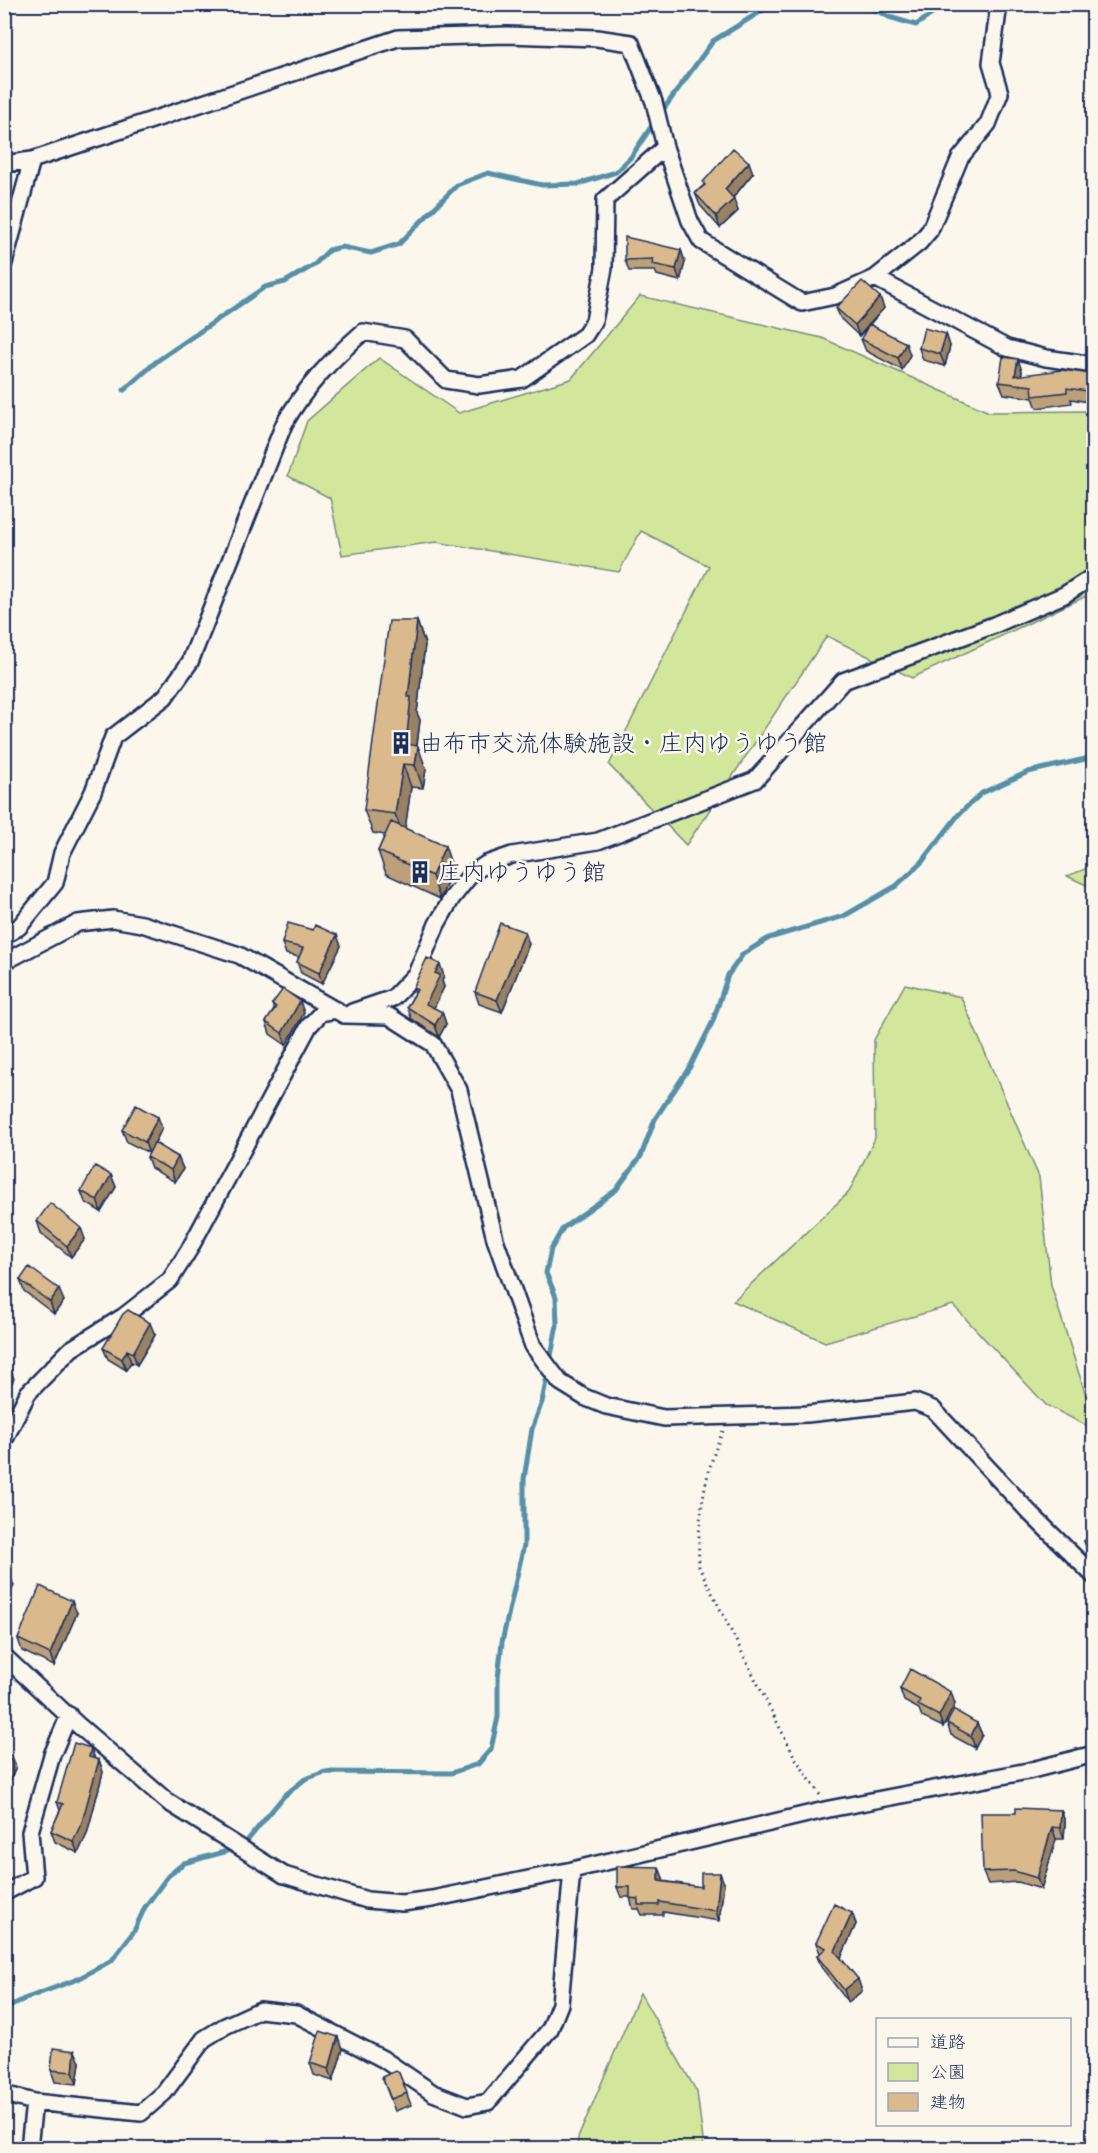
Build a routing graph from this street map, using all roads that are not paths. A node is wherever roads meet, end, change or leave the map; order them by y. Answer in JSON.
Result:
{"nodes":[{"id":1,"x":999,"y":4,"type":"edge"},
{"id":2,"x":665,"y":147,"type":"junction"},
{"id":3,"x":32,"y":160,"type":"junction"},
{"id":4,"x":4,"y":164,"type":"edge"},
{"id":5,"x":4,"y":263,"type":"edge"},
{"id":6,"x":875,"y":278,"type":"junction"},
{"id":7,"x":1094,"y":365,"type":"edge"},
{"id":8,"x":1094,"y":576,"type":"edge"},
{"id":9,"x":4,"y":936,"type":"edge"},
{"id":10,"x":4,"y":962,"type":"edge"},
{"id":11,"x":340,"y":1013,"type":"junction"},
{"id":12,"x":4,"y":1441,"type":"edge"},
{"id":13,"x":1094,"y":1576,"type":"edge"},
{"id":14,"x":4,"y":1656,"type":"edge"},
{"id":15,"x":69,"y":1715,"type":"junction"},
{"id":16,"x":1094,"y":1754,"type":"edge"},
{"id":17,"x":572,"y":1870,"type":"junction"},
{"id":18,"x":4,"y":1893,"type":"edge"},
{"id":19,"x":4,"y":2094,"type":"edge"},
{"id":20,"x":34,"y":2102,"type":"junction"},
{"id":21,"x":29,"y":2148,"type":"edge"}],
"edges":[{"from":1,"to":6,"type":"street"},
{"from":2,"to":3,"type":"street"},
{"from":2,"to":6,"type":"street"},
{"from":2,"to":9,"type":"street"},
{"from":3,"to":4,"type":"street"},
{"from":3,"to":5,"type":"street"},
{"from":6,"to":7,"type":"street"},
{"from":8,"to":11,"type":"street"},
{"from":10,"to":11,"type":"street"},
{"from":11,"to":12,"type":"street"},
{"from":11,"to":13,"type":"street"},
{"from":14,"to":15,"type":"street"},
{"from":15,"to":17,"type":"street"},
{"from":15,"to":18,"type":"street"},
{"from":16,"to":17,"type":"street"},
{"from":17,"to":20,"type":"street"},
{"from":19,"to":20,"type":"street"},
{"from":20,"to":21,"type":"street"}]}
